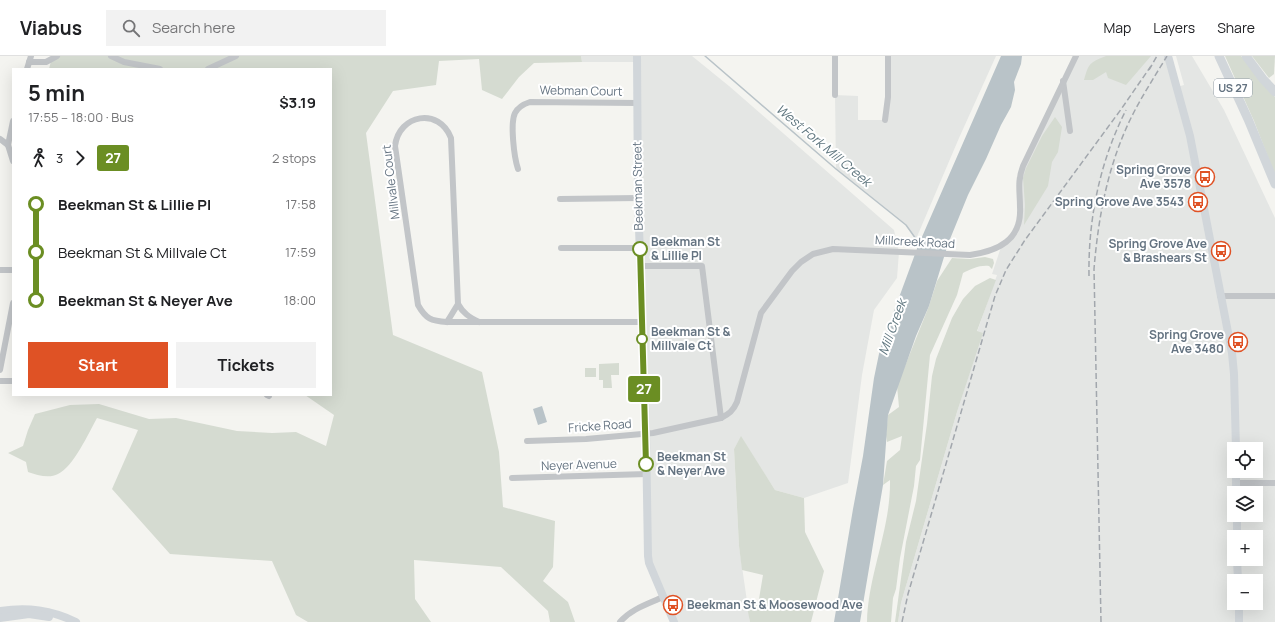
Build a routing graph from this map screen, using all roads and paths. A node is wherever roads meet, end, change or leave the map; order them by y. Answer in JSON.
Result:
{"nodes":[{"id":1,"x":57,"y":56,"type":"edge"},
{"id":2,"x":111,"y":56,"type":"edge"},
{"id":3,"x":236,"y":56,"type":"edge"},
{"id":4,"x":637,"y":56,"type":"edge"},
{"id":5,"x":834,"y":56,"type":"edge"},
{"id":6,"x":888,"y":56,"type":"edge"},
{"id":7,"x":1076,"y":56,"type":"edge"},
{"id":8,"x":1168,"y":56,"type":"edge"},
{"id":9,"x":1219,"y":56,"type":"edge"},
{"id":10,"x":1246,"y":56,"type":"edge"},
{"id":11,"x":30,"y":59,"type":"edge"},
{"id":12,"x":155,"y":68,"type":"edge"},
{"id":13,"x":210,"y":68,"type":"edge"},
{"id":14,"x":1064,"y":81,"type":"junction"},
{"id":15,"x":1275,"y":92,"type":"edge"},
{"id":16,"x":835,"y":95,"type":"dead end"},
{"id":17,"x":637,"y":103,"type":"junction"},
{"id":18,"x":885,"y":120,"type":"dead end"},
{"id":19,"x":12,"y":126,"type":"edge"},
{"id":20,"x":1070,"y":131,"type":"dead end"},
{"id":21,"x":0,"y":139,"type":"edge"},
{"id":22,"x":8,"y":145,"type":"junction"},
{"id":23,"x":12,"y":158,"type":"edge"},
{"id":24,"x":518,"y":169,"type":"dead end"},
{"id":25,"x":1275,"y":184,"type":"edge"},
{"id":26,"x":638,"y":198,"type":"junction"},
{"id":27,"x":560,"y":199,"type":"dead end"},
{"id":28,"x":561,"y":248,"type":"dead end"},
{"id":29,"x":640,"y":248,"type":"junction"},
{"id":30,"x":640,"y":266,"type":"junction"},
{"id":31,"x":0,"y":270,"type":"edge"},
{"id":32,"x":12,"y":270,"type":"edge"},
{"id":33,"x":1220,"y":296,"type":"junction"},
{"id":34,"x":1275,"y":296,"type":"edge"},
{"id":35,"x":458,"y":304,"type":"junction"},
{"id":36,"x":12,"y":308,"type":"edge"},
{"id":37,"x":446,"y":322,"type":"junction"},
{"id":38,"x":479,"y":322,"type":"junction"},
{"id":39,"x":642,"y":322,"type":"junction"},
{"id":40,"x":0,"y":370,"type":"edge"},
{"id":41,"x":12,"y":380,"type":"edge"},
{"id":42,"x":0,"y":381,"type":"edge"},
{"id":43,"x":720,"y":418,"type":"junction"},
{"id":44,"x":646,"y":434,"type":"junction"},
{"id":45,"x":527,"y":441,"type":"dead end"},
{"id":46,"x":1236,"y":442,"type":"edge"},
{"id":47,"x":647,"y":474,"type":"junction"},
{"id":48,"x":512,"y":478,"type":"dead end"},
{"id":49,"x":1236,"y":478,"type":"edge"},
{"id":50,"x":1236,"y":483,"type":"joint"},
{"id":51,"x":1275,"y":483,"type":"edge"},
{"id":52,"x":663,"y":597,"type":"junction"},
{"id":53,"x":1238,"y":610,"type":"edge"},
{"id":54,"x":0,"y":611,"type":"edge"},
{"id":55,"x":0,"y":618,"type":"edge"},
{"id":56,"x":64,"y":622,"type":"edge"},
{"id":57,"x":76,"y":622,"type":"edge"},
{"id":58,"x":620,"y":622,"type":"edge"},
{"id":59,"x":674,"y":622,"type":"edge"},
{"id":60,"x":1239,"y":622,"type":"edge"}],
"edges":[{"from":1,"to":11,"type":"street"},
{"from":2,"to":12,"type":"street"},
{"from":3,"to":13,"type":"street"},
{"from":4,"to":17,"type":"main road","name":"Beekman Street"},
{"from":5,"to":16,"type":"street"},
{"from":6,"to":18,"type":"street"},
{"from":7,"to":14,"type":"street","name":"Millcreek Road"},
{"from":8,"to":33,"type":"main road"},
{"from":9,"to":25,"type":"highway","number":"US 27"},
{"from":10,"to":15,"type":"highway"},
{"from":14,"to":20,"type":"street"},
{"from":14,"to":43,"type":"street","name":"Millcreek Road"},
{"from":17,"to":24,"type":"street","name":"Webman Court"},
{"from":17,"to":26,"type":"main road","name":"Beekman Street"},
{"from":19,"to":22,"type":"street"},
{"from":21,"to":22,"type":"street"},
{"from":22,"to":23,"type":"street"},
{"from":26,"to":27,"type":"street"},
{"from":26,"to":29,"type":"main road","name":"Beekman Street"},
{"from":28,"to":29,"type":"street"},
{"from":29,"to":30,"type":"main road","name":"Beekman Street"},
{"from":30,"to":39,"type":"main road","name":"Beekman Street"},
{"from":30,"to":43,"type":"street"},
{"from":31,"to":32,"type":"street"},
{"from":33,"to":34,"type":"street"},
{"from":33,"to":46,"type":"main road"},
{"from":35,"to":37,"type":"street"},
{"from":35,"to":37,"type":"street","name":"Millvale Court"},
{"from":35,"to":38,"type":"street"},
{"from":36,"to":40,"type":"street"},
{"from":37,"to":38,"type":"street","name":"Millvale Court"},
{"from":38,"to":39,"type":"street","name":"Millvale Court"},
{"from":39,"to":44,"type":"main road","name":"Beekman Street"},
{"from":41,"to":42,"type":"street"},
{"from":43,"to":44,"type":"street","name":"Fricke Road"},
{"from":44,"to":45,"type":"street","name":"Fricke Road"},
{"from":44,"to":47,"type":"main road","name":"Beekman Street"},
{"from":47,"to":48,"type":"street","name":"Neyer Avenue"},
{"from":47,"to":52,"type":"main road","name":"Beekman Street"},
{"from":49,"to":50,"type":"main road"},
{"from":50,"to":51,"type":"street"},
{"from":52,"to":58,"type":"street"},
{"from":52,"to":59,"type":"main road","name":"Beekman Street"},
{"from":53,"to":60,"type":"main road"},
{"from":54,"to":57,"type":"main road"},
{"from":55,"to":56,"type":"main road"}]}
